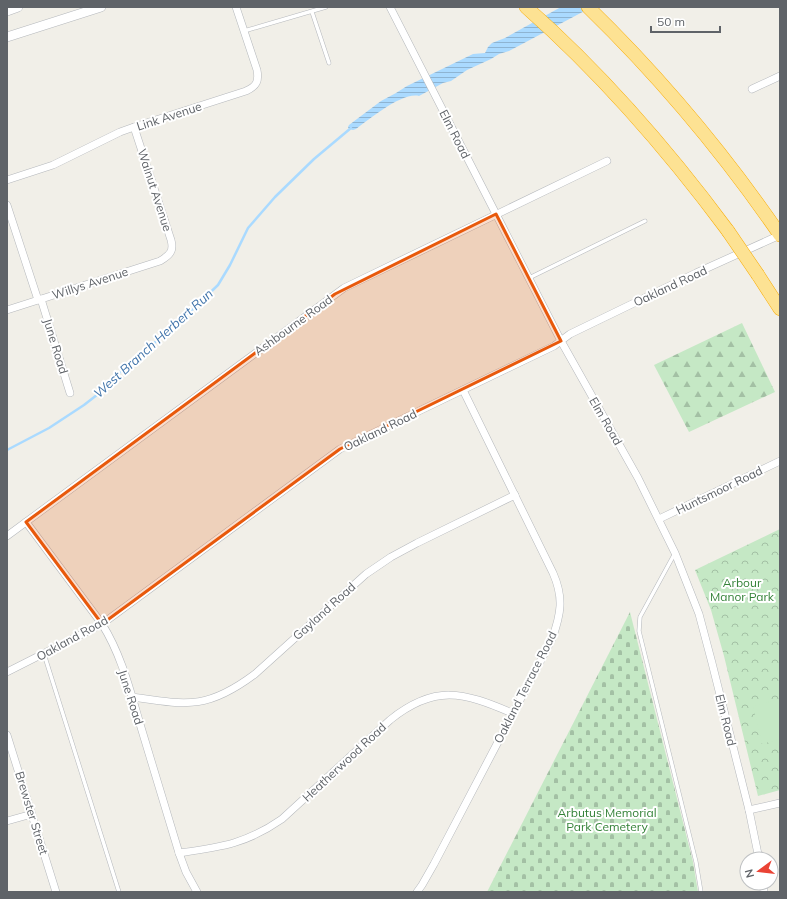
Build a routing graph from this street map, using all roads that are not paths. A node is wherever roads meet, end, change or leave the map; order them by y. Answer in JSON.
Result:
{"nodes":[{"id":1,"x":18,"y":7,"type":"edge"},
{"id":2,"x":101,"y":7,"type":"edge"},
{"id":3,"x":236,"y":7,"type":"edge"},
{"id":4,"x":326,"y":7,"type":"edge"},
{"id":5,"x":390,"y":7,"type":"edge"},
{"id":6,"x":526,"y":7,"type":"edge"},
{"id":7,"x":588,"y":7,"type":"edge"},
{"id":8,"x":7,"y":11,"type":"edge"},
{"id":9,"x":312,"y":12,"type":"junction"},
{"id":10,"x":244,"y":32,"type":"junction"},
{"id":11,"x":7,"y":37,"type":"edge"},
{"id":12,"x":329,"y":63,"type":"dead end"},
{"id":13,"x":780,"y":76,"type":"edge"},
{"id":14,"x":752,"y":90,"type":"dead end"},
{"id":15,"x":134,"y":127,"type":"junction"},
{"id":16,"x":607,"y":160,"type":"dead end"},
{"id":17,"x":7,"y":180,"type":"edge"},
{"id":18,"x":7,"y":205,"type":"edge"},
{"id":19,"x":496,"y":214,"type":"junction"},
{"id":20,"x":645,"y":221,"type":"dead end"},
{"id":21,"x":780,"y":235,"type":"edge"},
{"id":22,"x":172,"y":253,"type":"joint"},
{"id":23,"x":529,"y":278,"type":"junction"},
{"id":24,"x":40,"y":299,"type":"junction"},
{"id":25,"x":7,"y":310,"type":"edge"},
{"id":26,"x":780,"y":310,"type":"edge"},
{"id":27,"x":561,"y":341,"type":"junction"},
{"id":28,"x":463,"y":390,"type":"junction"},
{"id":29,"x":70,"y":394,"type":"dead end"},
{"id":30,"x":780,"y":461,"type":"edge"},
{"id":31,"x":515,"y":495,"type":"junction"},
{"id":32,"x":659,"y":519,"type":"junction"},
{"id":33,"x":26,"y":522,"type":"junction"},
{"id":34,"x":7,"y":536,"type":"edge"},
{"id":35,"x":675,"y":553,"type":"junction"},
{"id":36,"x":102,"y":624,"type":"junction"},
{"id":37,"x":44,"y":654,"type":"junction"},
{"id":38,"x":7,"y":672,"type":"edge"},
{"id":39,"x":132,"y":697,"type":"junction"},
{"id":40,"x":512,"y":713,"type":"junction"},
{"id":41,"x":7,"y":735,"type":"edge"},
{"id":42,"x":780,"y":803,"type":"edge"},
{"id":43,"x":749,"y":810,"type":"junction"},
{"id":44,"x":32,"y":814,"type":"junction"},
{"id":45,"x":7,"y":821,"type":"edge"},
{"id":46,"x":757,"y":851,"type":"edge"},
{"id":47,"x":179,"y":853,"type":"junction"},
{"id":48,"x":56,"y":892,"type":"edge"},
{"id":49,"x":119,"y":892,"type":"edge"},
{"id":50,"x":197,"y":892,"type":"edge"},
{"id":51,"x":417,"y":892,"type":"edge"},
{"id":52,"x":701,"y":892,"type":"edge"}],
"edges":[{"from":1,"to":8,"type":"street"},
{"from":2,"to":11,"type":"street"},
{"from":3,"to":10,"type":"street","name":"Link Avenue"},
{"from":4,"to":9,"type":"lane"},
{"from":5,"to":19,"type":"street","name":"Elm Road"},
{"from":6,"to":26,"type":"highway","bridge":true},
{"from":7,"to":21,"type":"highway"},
{"from":9,"to":10,"type":"lane"},
{"from":9,"to":12,"type":"lane"},
{"from":10,"to":15,"type":"street","name":"Link Avenue"},
{"from":13,"to":14,"type":"street"},
{"from":15,"to":17,"type":"street","name":"Link Avenue"},
{"from":15,"to":22,"type":"street","name":"Walnut Avenue"},
{"from":16,"to":19,"type":"street","name":"Ashbourne Road"},
{"from":18,"to":24,"type":"street","name":"June Road"},
{"from":19,"to":23,"type":"street","name":"Elm Road"},
{"from":19,"to":33,"type":"street","name":"Ashbourne Road"},
{"from":20,"to":23,"type":"lane"},
{"from":21,"to":27,"type":"street","name":"Oakland Road"},
{"from":22,"to":24,"type":"street","name":"Willys Avenue"},
{"from":23,"to":27,"type":"street","name":"Elm Road"},
{"from":24,"to":25,"type":"street","name":"Willys Avenue"},
{"from":24,"to":29,"type":"street","name":"June Road"},
{"from":27,"to":28,"type":"street","name":"Oakland Road"},
{"from":27,"to":32,"type":"street","name":"Elm Road"},
{"from":28,"to":31,"type":"street","name":"Oakland Terrace Road"},
{"from":28,"to":36,"type":"street","name":"Oakland Road"},
{"from":30,"to":32,"type":"street","name":"Huntsmoor Road"},
{"from":31,"to":39,"type":"street","name":"Gayland Road"},
{"from":31,"to":40,"type":"street","name":"Oakland Terrace Road"},
{"from":32,"to":35,"type":"street","name":"Elm Road"},
{"from":33,"to":34,"type":"street","name":"Ashbourne Road"},
{"from":33,"to":36,"type":"street","name":"June Road"},
{"from":35,"to":43,"type":"street","name":"Elm Road"},
{"from":35,"to":52,"type":"lane"},
{"from":36,"to":37,"type":"street","name":"Oakland Road"},
{"from":36,"to":39,"type":"street","name":"June Road"},
{"from":37,"to":38,"type":"street","name":"Oakland Road"},
{"from":37,"to":49,"type":"lane"},
{"from":39,"to":47,"type":"street","name":"June Road"},
{"from":40,"to":47,"type":"street","name":"Heatherwood Road"},
{"from":40,"to":51,"type":"street","name":"Oakland Terrace Road"},
{"from":41,"to":44,"type":"street","name":"Brewster Street"},
{"from":42,"to":43,"type":"street"},
{"from":43,"to":46,"type":"street","name":"Elm Road"},
{"from":44,"to":45,"type":"street"},
{"from":44,"to":48,"type":"street","name":"Brewster Street"},
{"from":47,"to":50,"type":"street","name":"June Road"}]}
